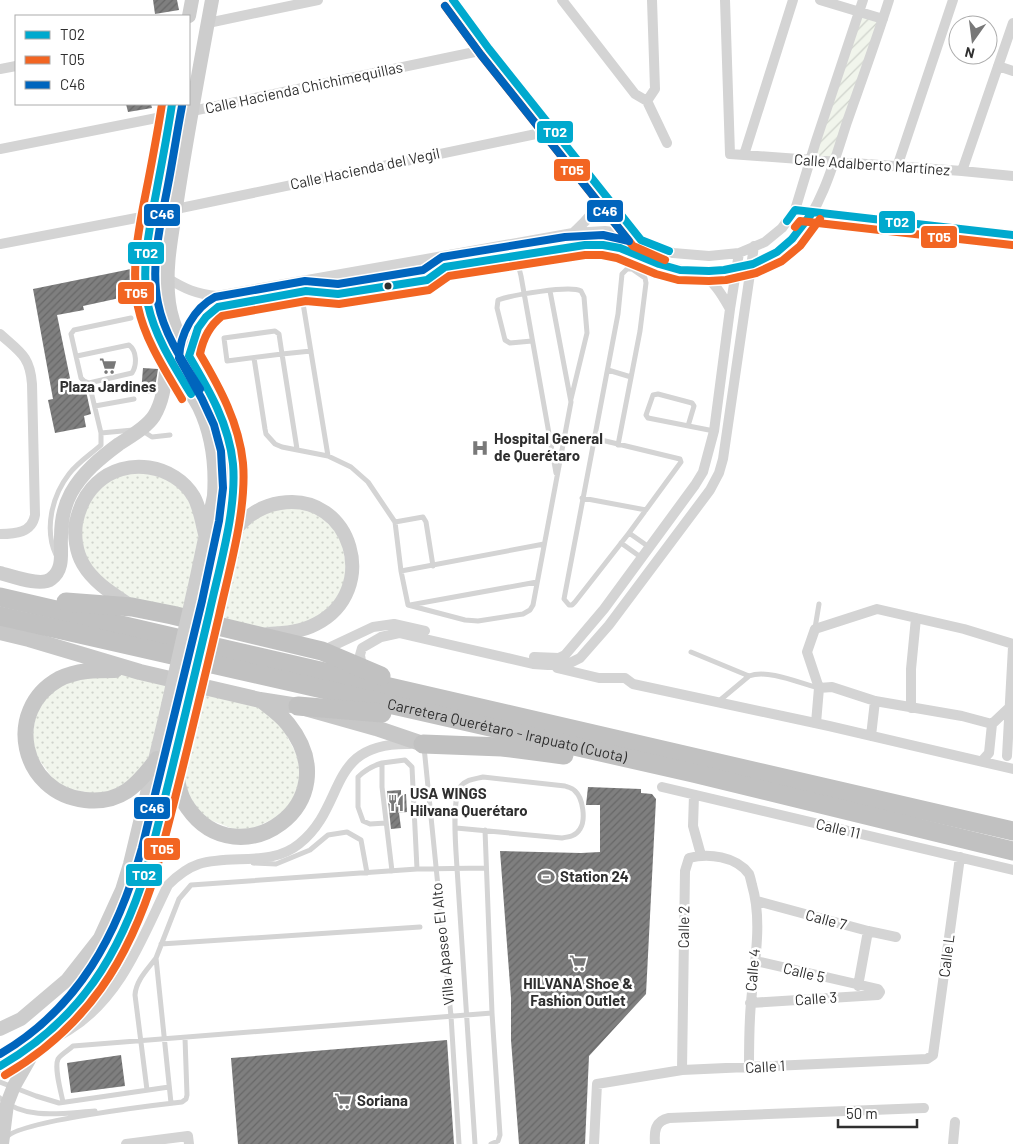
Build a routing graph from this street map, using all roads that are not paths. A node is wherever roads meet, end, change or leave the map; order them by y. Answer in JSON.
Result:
{"nodes":[{"id":1,"x":192,"y":0,"type":"edge"},
{"id":2,"x":212,"y":0,"type":"edge"},
{"id":3,"x":318,"y":0,"type":"edge"},
{"id":4,"x":453,"y":0,"type":"edge"},
{"id":5,"x":562,"y":0,"type":"edge"},
{"id":6,"x":652,"y":0,"type":"edge"},
{"id":7,"x":725,"y":0,"type":"edge"},
{"id":8,"x":793,"y":0,"type":"edge"},
{"id":9,"x":820,"y":0,"type":"edge"},
{"id":10,"x":863,"y":0,"type":"edge"},
{"id":11,"x":889,"y":0,"type":"edge"},
{"id":12,"x":953,"y":0,"type":"edge"},
{"id":13,"x":859,"y":12,"type":"junction"},
{"id":14,"x":189,"y":15,"type":"edge"},
{"id":15,"x":883,"y":19,"type":"junction"},
{"id":16,"x":208,"y":23,"type":"junction"},
{"id":17,"x":1013,"y":23,"type":"edge"},
{"id":18,"x":489,"y":49,"type":"junction"},
{"id":19,"x":15,"y":66,"type":"edge"},
{"id":20,"x":998,"y":66,"type":"junction"},
{"id":21,"x":0,"y":69,"type":"edge"},
{"id":22,"x":1013,"y":70,"type":"edge"},
{"id":23,"x":648,"y":101,"type":"junction"},
{"id":24,"x":172,"y":109,"type":"edge"},
{"id":25,"x":191,"y":112,"type":"junction"},
{"id":26,"x":555,"y":130,"type":"junction"},
{"id":27,"x":667,"y":143,"type":"dead end"},
{"id":28,"x":0,"y":149,"type":"edge"},
{"id":29,"x":744,"y":154,"type":"junction"},
{"id":30,"x":810,"y":161,"type":"junction"},
{"id":31,"x":834,"y":162,"type":"junction"},
{"id":32,"x":897,"y":167,"type":"junction"},
{"id":33,"x":962,"y":171,"type":"junction"},
{"id":34,"x":1013,"y":176,"type":"edge"},
{"id":35,"x":592,"y":180,"type":"junction"},
{"id":36,"x":176,"y":208,"type":"junction"},
{"id":37,"x":795,"y":210,"type":"junction"},
{"id":38,"x":812,"y":213,"type":"junction"},
{"id":39,"x":152,"y":215,"type":"junction"},
{"id":40,"x":573,"y":233,"type":"junction"},
{"id":41,"x":1013,"y":235,"type":"edge"},
{"id":42,"x":641,"y":240,"type":"junction"},
{"id":43,"x":0,"y":244,"type":"edge"},
{"id":44,"x":754,"y":246,"type":"junction"},
{"id":45,"x":739,"y":253,"type":"junction"},
{"id":46,"x":516,"y":255,"type":"junction"},
{"id":47,"x":752,"y":264,"type":"junction"},
{"id":48,"x":737,"y":268,"type":"junction"},
{"id":49,"x":698,"y":272,"type":"junction"},
{"id":50,"x":167,"y":278,"type":"junction"},
{"id":51,"x":298,"y":281,"type":"junction"},
{"id":52,"x":304,"y":291,"type":"junction"},
{"id":53,"x":550,"y":291,"type":"junction"},
{"id":54,"x":240,"y":292,"type":"junction"},
{"id":55,"x":524,"y":294,"type":"junction"},
{"id":56,"x":243,"y":303,"type":"junction"},
{"id":57,"x":730,"y":309,"type":"junction"},
{"id":58,"x":131,"y":318,"type":"dead end"},
{"id":59,"x":0,"y":334,"type":"edge"},
{"id":60,"x":532,"y":341,"type":"junction"},
{"id":61,"x":311,"y":351,"type":"junction"},
{"id":62,"x":282,"y":354,"type":"junction"},
{"id":63,"x":77,"y":356,"type":"junction"},
{"id":64,"x":189,"y":356,"type":"junction"},
{"id":65,"x":168,"y":357,"type":"junction"},
{"id":66,"x":254,"y":358,"type":"junction"},
{"id":67,"x":608,"y":370,"type":"junction"},
{"id":68,"x":631,"y":376,"type":"junction"},
{"id":69,"x":89,"y":383,"type":"junction"},
{"id":70,"x":134,"y":399,"type":"dead end"},
{"id":71,"x":571,"y":402,"type":"junction"},
{"id":72,"x":95,"y":406,"type":"junction"},
{"id":73,"x":688,"y":426,"type":"junction"},
{"id":74,"x":140,"y":430,"type":"junction"},
{"id":75,"x":714,"y":431,"type":"junction"},
{"id":76,"x":101,"y":433,"type":"junction"},
{"id":77,"x":170,"y":435,"type":"dead end"},
{"id":78,"x":593,"y":438,"type":"junction"},
{"id":79,"x":618,"y":445,"type":"junction"},
{"id":80,"x":297,"y":449,"type":"junction"},
{"id":81,"x":328,"y":456,"type":"junction"},
{"id":82,"x":557,"y":476,"type":"junction"},
{"id":83,"x":582,"y":498,"type":"junction"},
{"id":84,"x":646,"y":510,"type":"junction"},
{"id":85,"x":395,"y":522,"type":"junction"},
{"id":86,"x":629,"y":533,"type":"junction"},
{"id":87,"x":0,"y":534,"type":"edge"},
{"id":88,"x":206,"y":538,"type":"junction"},
{"id":89,"x":622,"y":543,"type":"junction"},
{"id":90,"x":224,"y":544,"type":"junction"},
{"id":91,"x":544,"y":544,"type":"junction"},
{"id":92,"x":649,"y":547,"type":"junction"},
{"id":93,"x":642,"y":558,"type":"junction"},
{"id":94,"x":61,"y":563,"type":"junction"},
{"id":95,"x":433,"y":566,"type":"junction"},
{"id":96,"x":401,"y":571,"type":"junction"},
{"id":97,"x":0,"y":573,"type":"edge"},
{"id":98,"x":537,"y":582,"type":"junction"},
{"id":99,"x":0,"y":597,"type":"edge"},
{"id":100,"x":819,"y":604,"type":"dead end"},
{"id":101,"x":408,"y":605,"type":"junction"},
{"id":102,"x":132,"y":607,"type":"junction"},
{"id":103,"x":0,"y":616,"type":"edge"},
{"id":104,"x":916,"y":618,"type":"junction"},
{"id":105,"x":815,"y":629,"type":"junction"},
{"id":106,"x":0,"y":632,"type":"edge"},
{"id":107,"x":250,"y":635,"type":"junction"},
{"id":108,"x":1013,"y":646,"type":"edge"},
{"id":109,"x":322,"y":651,"type":"junction"},
{"id":110,"x":691,"y":652,"type":"dead end"},
{"id":111,"x":536,"y":658,"type":"junction"},
{"id":112,"x":548,"y":665,"type":"junction"},
{"id":113,"x":362,"y":666,"type":"junction"},
{"id":114,"x":140,"y":672,"type":"junction"},
{"id":115,"x":749,"y":676,"type":"junction"},
{"id":116,"x":819,"y":688,"type":"junction"},
{"id":117,"x":411,"y":691,"type":"junction"},
{"id":118,"x":260,"y":700,"type":"junction"},
{"id":119,"x":875,"y":701,"type":"junction"},
{"id":120,"x":717,"y":703,"type":"junction"},
{"id":121,"x":298,"y":706,"type":"junction"},
{"id":122,"x":1010,"y":706,"type":"junction"},
{"id":123,"x":911,"y":708,"type":"junction"},
{"id":124,"x":447,"y":718,"type":"junction"},
{"id":125,"x":816,"y":723,"type":"junction"},
{"id":126,"x":992,"y":724,"type":"junction"},
{"id":127,"x":871,"y":736,"type":"junction"},
{"id":128,"x":423,"y":744,"type":"junction"},
{"id":129,"x":1007,"y":756,"type":"junction"},
{"id":130,"x":175,"y":757,"type":"junction"},
{"id":131,"x":986,"y":757,"type":"junction"},
{"id":132,"x":156,"y":759,"type":"junction"},
{"id":133,"x":382,"y":763,"type":"junction"},
{"id":134,"x":1011,"y":768,"type":"edge"},
{"id":135,"x":693,"y":773,"type":"junction"},
{"id":136,"x":662,"y":787,"type":"dead end"},
{"id":137,"x":694,"y":795,"type":"junction"},
{"id":138,"x":386,"y":823,"type":"junction"},
{"id":139,"x":456,"y":828,"type":"junction"},
{"id":140,"x":485,"y":830,"type":"junction"},
{"id":141,"x":1013,"y":831,"type":"edge"},
{"id":142,"x":1013,"y":851,"type":"edge"},
{"id":143,"x":702,"y":855,"type":"junction"},
{"id":144,"x":960,"y":857,"type":"junction"},
{"id":145,"x":210,"y":862,"type":"junction"},
{"id":146,"x":435,"y":868,"type":"junction"},
{"id":147,"x":457,"y":868,"type":"junction"},
{"id":148,"x":486,"y":868,"type":"junction"},
{"id":149,"x":417,"y":869,"type":"junction"},
{"id":150,"x":1013,"y":870,"type":"edge"},
{"id":151,"x":392,"y":871,"type":"junction"},
{"id":152,"x":367,"y":873,"type":"junction"},
{"id":153,"x":757,"y":900,"type":"junction"},
{"id":154,"x":420,"y":927,"type":"dead end"},
{"id":155,"x":868,"y":931,"type":"junction"},
{"id":156,"x":896,"y":937,"type":"dead end"},
{"id":157,"x":161,"y":944,"type":"junction"},
{"id":158,"x":156,"y":958,"type":"junction"},
{"id":159,"x":756,"y":961,"type":"junction"},
{"id":160,"x":858,"y":986,"type":"junction"},
{"id":161,"x":880,"y":992,"type":"joint"},
{"id":162,"x":750,"y":1003,"type":"junction"},
{"id":163,"x":492,"y":1013,"type":"junction"},
{"id":164,"x":451,"y":1016,"type":"junction"},
{"id":165,"x":466,"y":1016,"type":"junction"},
{"id":166,"x":0,"y":1029,"type":"edge"},
{"id":167,"x":185,"y":1038,"type":"junction"},
{"id":168,"x":164,"y":1039,"type":"junction"},
{"id":169,"x":39,"y":1042,"type":"junction"},
{"id":170,"x":142,"y":1042,"type":"junction"},
{"id":171,"x":933,"y":1055,"type":"joint"},
{"id":172,"x":0,"y":1066,"type":"edge"},
{"id":173,"x":749,"y":1068,"type":"junction"},
{"id":174,"x":682,"y":1070,"type":"junction"},
{"id":175,"x":0,"y":1082,"type":"edge"},
{"id":176,"x":14,"y":1086,"type":"junction"},
{"id":177,"x":169,"y":1087,"type":"junction"},
{"id":178,"x":147,"y":1090,"type":"junction"},
{"id":179,"x":2,"y":1099,"type":"edge"},
{"id":180,"x":63,"y":1102,"type":"junction"},
{"id":181,"x":171,"y":1103,"type":"junction"},
{"id":182,"x":924,"y":1108,"type":"dead end"},
{"id":183,"x":115,"y":1111,"type":"junction"},
{"id":184,"x":955,"y":1122,"type":"dead end"},
{"id":185,"x":189,"y":1140,"type":"edge"},
{"id":186,"x":2,"y":1143,"type":"edge"},
{"id":187,"x":126,"y":1144,"type":"edge"},
{"id":188,"x":459,"y":1144,"type":"edge"},
{"id":189,"x":475,"y":1144,"type":"edge"},
{"id":190,"x":491,"y":1144,"type":"edge"},
{"id":191,"x":594,"y":1144,"type":"edge"},
{"id":192,"x":655,"y":1144,"type":"edge"},
{"id":193,"x":953,"y":1144,"type":"edge"}],
"edges":[{"from":1,"to":14,"type":"main road"},
{"from":2,"to":16,"type":"main road"},
{"from":3,"to":16,"type":"street"},
{"from":4,"to":18,"type":"street"},
{"from":5,"to":23,"type":"street"},
{"from":6,"to":23,"type":"street"},
{"from":7,"to":29,"type":"street","name":"Calle Adalberto Martínez"},
{"from":8,"to":29,"type":"street"},
{"from":9,"to":13,"type":"street"},
{"from":10,"to":13,"type":"street"},
{"from":11,"to":15,"type":"street"},
{"from":12,"to":32,"type":"street"},
{"from":13,"to":15,"type":"street"},
{"from":13,"to":30,"type":"street"},
{"from":15,"to":31,"type":"street"},
{"from":16,"to":25,"type":"main road"},
{"from":17,"to":20,"type":"street"},
{"from":18,"to":25,"type":"street","name":"Calle Hacienda Chichimequillas"},
{"from":18,"to":26,"type":"street"},
{"from":19,"to":21,"type":"street"},
{"from":20,"to":22,"type":"street"},
{"from":20,"to":33,"type":"street"},
{"from":23,"to":27,"type":"street"},
{"from":24,"to":25,"type":"street","name":"Calle Hacienda Chichimequillas"},
{"from":24,"to":28,"type":"street","name":"Calle Hacienda Chichimequillas"},
{"from":24,"to":39,"type":"main road"},
{"from":25,"to":36,"type":"main road"},
{"from":26,"to":35,"type":"street"},
{"from":26,"to":36,"type":"street","name":"Calle Hacienda del Vegil"},
{"from":29,"to":30,"type":"street","name":"Calle Adalberto Martínez"},
{"from":30,"to":31,"type":"street","name":"Calle Adalberto Martínez"},
{"from":30,"to":37,"type":"street"},
{"from":31,"to":32,"type":"street","name":"Calle Adalberto Martínez"},
{"from":31,"to":38,"type":"street"},
{"from":32,"to":33,"type":"street","name":"Calle Adalberto Martínez"},
{"from":33,"to":34,"type":"street","name":"Calle Adalberto Martínez"},
{"from":35,"to":40,"type":"street"},
{"from":35,"to":42,"type":"street"},
{"from":36,"to":50,"type":"main road"},
{"from":37,"to":38,"type":"street"},
{"from":37,"to":44,"type":"street"},
{"from":38,"to":41,"type":"street"},
{"from":38,"to":47,"type":"street"},
{"from":39,"to":43,"type":"street"},
{"from":39,"to":65,"type":"main road"},
{"from":40,"to":42,"type":"street"},
{"from":40,"to":51,"type":"street"},
{"from":42,"to":45,"type":"street"},
{"from":44,"to":45,"type":"street"},
{"from":44,"to":47,"type":"street"},
{"from":45,"to":48,"type":"street"},
{"from":46,"to":49,"type":"street"},
{"from":46,"to":52,"type":"street"},
{"from":46,"to":55,"type":"lane"},
{"from":47,"to":48,"type":"street"},
{"from":47,"to":112,"type":"street"},
{"from":48,"to":49,"type":"street"},
{"from":48,"to":57,"type":"street"},
{"from":49,"to":57,"type":"street"},
{"from":50,"to":54,"type":"street"},
{"from":50,"to":64,"type":"main road"},
{"from":51,"to":52,"type":"lane"},
{"from":51,"to":54,"type":"street"},
{"from":52,"to":56,"type":"street"},
{"from":52,"to":61,"type":"lane"},
{"from":53,"to":55,"type":"lane"},
{"from":53,"to":71,"type":"lane"},
{"from":53,"to":71,"type":"lane"},
{"from":54,"to":56,"type":"street"},
{"from":55,"to":60,"type":"lane"},
{"from":55,"to":60,"type":"lane"},
{"from":56,"to":64,"type":"street"},
{"from":57,"to":75,"type":"street"},
{"from":58,"to":63,"type":"lane"},
{"from":59,"to":87,"type":"street"},
{"from":60,"to":82,"type":"lane"},
{"from":61,"to":62,"type":"lane"},
{"from":61,"to":81,"type":"lane"},
{"from":62,"to":66,"type":"lane"},
{"from":62,"to":66,"type":"lane"},
{"from":62,"to":80,"type":"lane"},
{"from":63,"to":69,"type":"lane"},
{"from":63,"to":69,"type":"lane"},
{"from":64,"to":90,"type":"main road"},
{"from":65,"to":74,"type":"main road"},
{"from":65,"to":88,"type":"main road"},
{"from":66,"to":80,"type":"lane"},
{"from":67,"to":68,"type":"lane"},
{"from":67,"to":68,"type":"lane"},
{"from":67,"to":78,"type":"lane"},
{"from":68,"to":79,"type":"lane"},
{"from":69,"to":72,"type":"lane"},
{"from":70,"to":72,"type":"lane"},
{"from":71,"to":82,"type":"lane"},
{"from":72,"to":76,"type":"lane"},
{"from":73,"to":73,"type":"lane"},
{"from":73,"to":75,"type":"lane"},
{"from":74,"to":76,"type":"lane"},
{"from":74,"to":77,"type":"lane"},
{"from":74,"to":94,"type":"main road"},
{"from":75,"to":92,"type":"street"},
{"from":76,"to":94,"type":"lane"},
{"from":78,"to":79,"type":"lane"},
{"from":78,"to":83,"type":"lane"},
{"from":79,"to":84,"type":"lane"},
{"from":80,"to":81,"type":"lane"},
{"from":81,"to":85,"type":"lane"},
{"from":82,"to":91,"type":"lane"},
{"from":83,"to":84,"type":"lane"},
{"from":83,"to":89,"type":"lane"},
{"from":84,"to":86,"type":"lane"},
{"from":85,"to":95,"type":"lane"},
{"from":85,"to":96,"type":"lane"},
{"from":86,"to":89,"type":"lane"},
{"from":86,"to":92,"type":"lane"},
{"from":88,"to":102,"type":"main road"},
{"from":88,"to":132,"type":"main road","bridge":true},
{"from":89,"to":93,"type":"lane"},
{"from":90,"to":107,"type":"main road"},
{"from":90,"to":130,"type":"main road","bridge":true},
{"from":91,"to":95,"type":"lane"},
{"from":91,"to":98,"type":"lane"},
{"from":92,"to":93,"type":"street"},
{"from":93,"to":111,"type":"street"},
{"from":94,"to":97,"type":"main road"},
{"from":95,"to":96,"type":"lane"},
{"from":96,"to":101,"type":"lane"},
{"from":98,"to":101,"type":"lane"},
{"from":98,"to":101,"type":"lane"},
{"from":99,"to":102,"type":"highway"},
{"from":99,"to":117,"type":"highway","name":"Carretera Querétaro - Irapuato (Cuota)"},
{"from":100,"to":105,"type":"lane"},
{"from":102,"to":107,"type":"highway"},
{"from":103,"to":124,"type":"highway","name":"Carretera Querétaro - Irapuato (Cuota)"},
{"from":104,"to":105,"type":"street"},
{"from":104,"to":108,"type":"street"},
{"from":104,"to":123,"type":"street"},
{"from":105,"to":116,"type":"street"},
{"from":106,"to":114,"type":"main road"},
{"from":107,"to":109,"type":"highway"},
{"from":108,"to":122,"type":"street"},
{"from":109,"to":111,"type":"street"},
{"from":109,"to":113,"type":"highway"},
{"from":110,"to":115,"type":"lane"},
{"from":111,"to":112,"type":"street"},
{"from":112,"to":113,"type":"street"},
{"from":112,"to":120,"type":"street"},
{"from":113,"to":117,"type":"highway"},
{"from":114,"to":118,"type":"main road"},
{"from":114,"to":132,"type":"main road"},
{"from":115,"to":116,"type":"lane"},
{"from":115,"to":120,"type":"lane"},
{"from":116,"to":119,"type":"street"},
{"from":116,"to":125,"type":"street"},
{"from":117,"to":141,"type":"highway","name":"Carretera Querétaro - Irapuato (Cuota)"},
{"from":118,"to":121,"type":"main road"},
{"from":118,"to":130,"type":"main road"},
{"from":119,"to":123,"type":"street"},
{"from":119,"to":127,"type":"street"},
{"from":120,"to":125,"type":"street"},
{"from":121,"to":124,"type":"highway"},
{"from":121,"to":128,"type":"main road"},
{"from":122,"to":126,"type":"street"},
{"from":122,"to":129,"type":"street"},
{"from":123,"to":126,"type":"street"},
{"from":124,"to":135,"type":"highway","name":"Carretera Querétaro - Irapuato (Cuota)"},
{"from":125,"to":127,"type":"street"},
{"from":126,"to":131,"type":"street"},
{"from":127,"to":131,"type":"street"},
{"from":128,"to":135,"type":"highway"},
{"from":128,"to":145,"type":"street"},
{"from":128,"to":146,"type":"lane","name":"Villa Apaseo El Alto"},
{"from":129,"to":131,"type":"street"},
{"from":129,"to":134,"type":"street"},
{"from":130,"to":169,"type":"main road"},
{"from":131,"to":134,"type":"street"},
{"from":132,"to":166,"type":"main road"},
{"from":133,"to":138,"type":"lane"},
{"from":133,"to":138,"type":"lane"},
{"from":133,"to":149,"type":"lane"},
{"from":135,"to":142,"type":"highway","name":"Carretera Querétaro - Irapuato (Cuota)"},
{"from":136,"to":137,"type":"street","name":"Calle 11"},
{"from":137,"to":143,"type":"street"},
{"from":137,"to":144,"type":"street","name":"Calle 11"},
{"from":138,"to":151,"type":"lane"},
{"from":139,"to":140,"type":"lane"},
{"from":139,"to":140,"type":"lane"},
{"from":139,"to":147,"type":"lane"},
{"from":140,"to":148,"type":"lane"},
{"from":143,"to":153,"type":"street","name":"Calle 4"},
{"from":143,"to":174,"type":"street","name":"Calle 2"},
{"from":144,"to":150,"type":"street","name":"Calle 11"},
{"from":144,"to":171,"type":"street","name":"Calle L"},
{"from":145,"to":152,"type":"lane"},
{"from":145,"to":169,"type":"street"},
{"from":146,"to":147,"type":"lane"},
{"from":146,"to":149,"type":"lane"},
{"from":146,"to":164,"type":"lane","name":"Villa Apaseo El Alto"},
{"from":147,"to":148,"type":"lane"},
{"from":147,"to":165,"type":"lane"},
{"from":148,"to":163,"type":"lane"},
{"from":149,"to":151,"type":"lane"},
{"from":151,"to":152,"type":"lane"},
{"from":152,"to":157,"type":"lane"},
{"from":153,"to":155,"type":"street","name":"Calle 7"},
{"from":153,"to":159,"type":"street","name":"Calle 4"},
{"from":154,"to":157,"type":"lane"},
{"from":155,"to":156,"type":"street","name":"Calle 7"},
{"from":155,"to":160,"type":"street"},
{"from":157,"to":158,"type":"lane"},
{"from":158,"to":168,"type":"lane"},
{"from":158,"to":170,"type":"lane"},
{"from":159,"to":160,"type":"street","name":"Calle 5"},
{"from":159,"to":162,"type":"street","name":"Calle 4"},
{"from":160,"to":161,"type":"street","name":"Calle 5"},
{"from":161,"to":162,"type":"street","name":"Calle 3"},
{"from":162,"to":173,"type":"street","name":"Calle 4"},
{"from":163,"to":165,"type":"lane"},
{"from":163,"to":190,"type":"lane"},
{"from":164,"to":165,"type":"lane"},
{"from":164,"to":167,"type":"lane"},
{"from":164,"to":188,"type":"lane","name":"Villa Apaseo El Alto"},
{"from":165,"to":189,"type":"lane"},
{"from":167,"to":168,"type":"lane"},
{"from":167,"to":181,"type":"lane"},
{"from":168,"to":170,"type":"lane"},
{"from":168,"to":177,"type":"lane"},
{"from":169,"to":172,"type":"main road"},
{"from":169,"to":176,"type":"main road"},
{"from":170,"to":178,"type":"lane"},
{"from":170,"to":180,"type":"lane"},
{"from":171,"to":173,"type":"street","name":"Calle 1"},
{"from":173,"to":174,"type":"street","name":"Calle 1"},
{"from":174,"to":191,"type":"street","name":"Calle 1"},
{"from":175,"to":176,"type":"lane"},
{"from":176,"to":179,"type":"main road"},
{"from":176,"to":180,"type":"lane"},
{"from":177,"to":178,"type":"lane"},
{"from":177,"to":181,"type":"lane"},
{"from":178,"to":180,"type":"lane"},
{"from":179,"to":183,"type":"lane"},
{"from":179,"to":186,"type":"main road"},
{"from":181,"to":183,"type":"lane"},
{"from":182,"to":192,"type":"street"},
{"from":183,"to":186,"type":"lane"},
{"from":184,"to":193,"type":"street"},
{"from":185,"to":187,"type":"street"}]}
